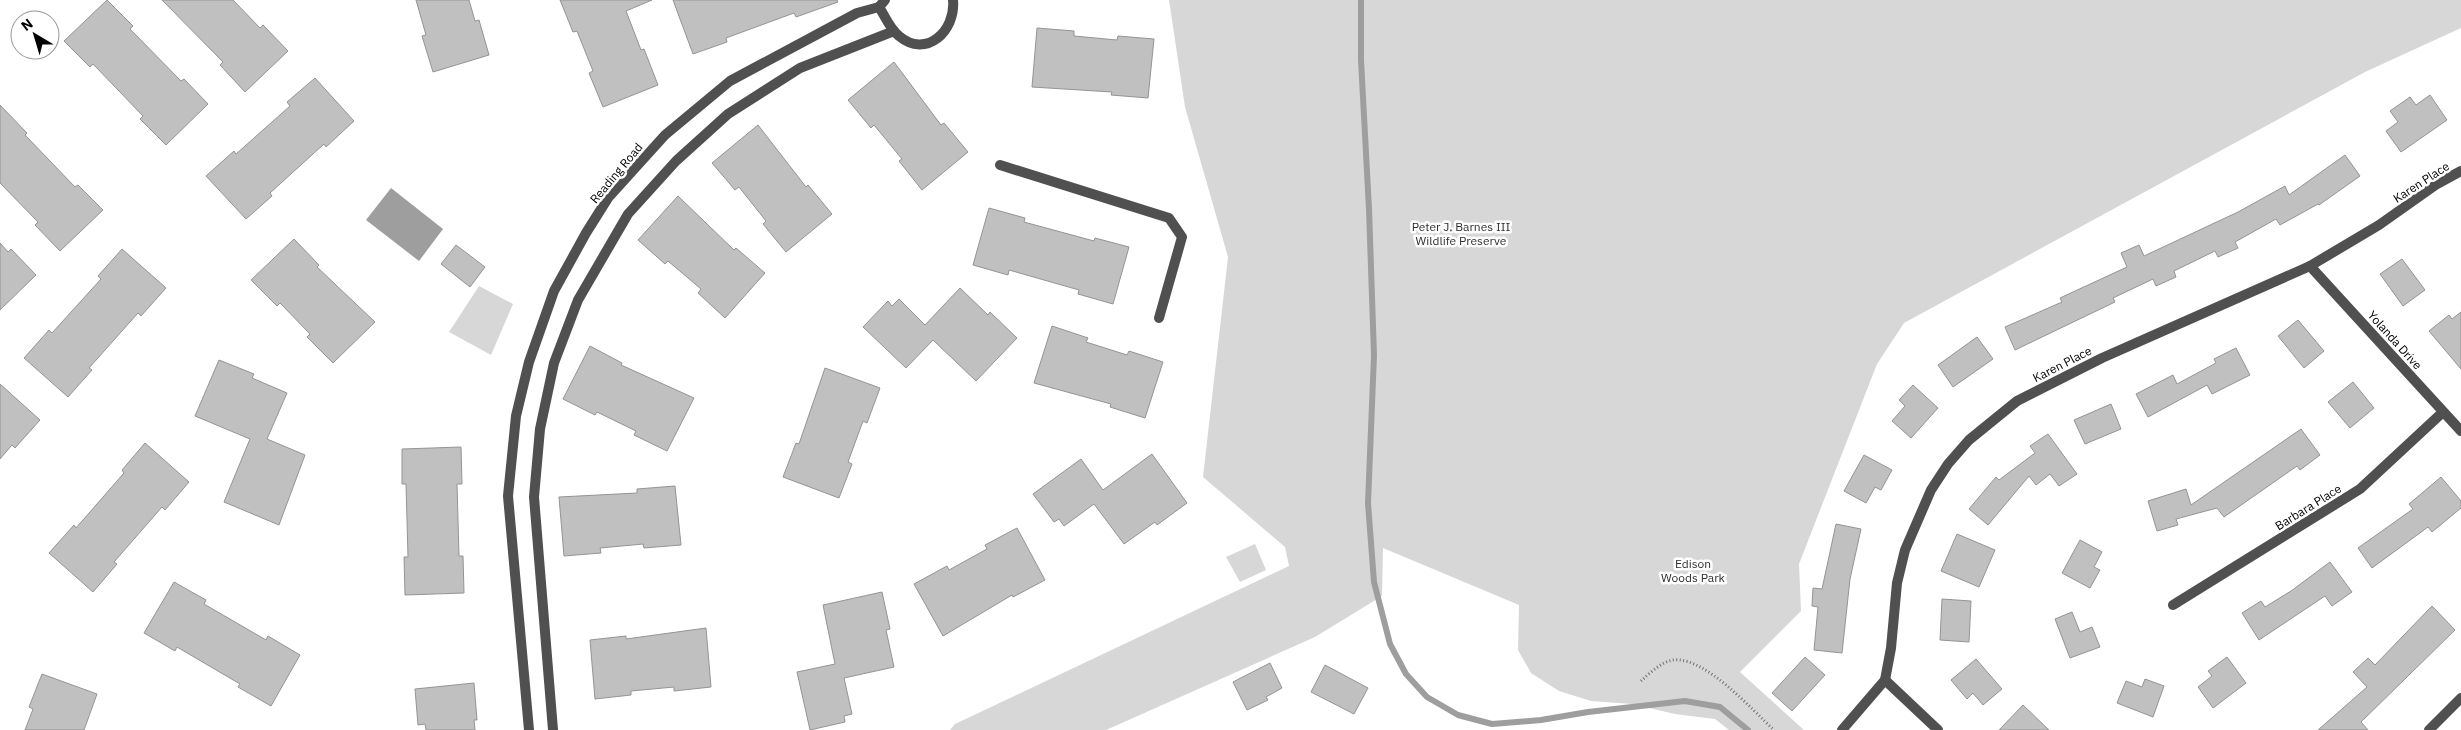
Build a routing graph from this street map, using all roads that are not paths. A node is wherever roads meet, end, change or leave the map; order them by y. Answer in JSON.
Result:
{"nodes":[{"id":1,"x":952,"y":0,"type":"edge"},
{"id":2,"x":882,"y":3,"type":"edge"},
{"id":3,"x":894,"y":31,"type":"junction"},
{"id":4,"x":1000,"y":165,"type":"dead end"},
{"id":5,"x":2461,"y":171,"type":"edge"},
{"id":6,"x":2310,"y":266,"type":"junction"},
{"id":7,"x":1159,"y":318,"type":"dead end"},
{"id":8,"x":2443,"y":412,"type":"junction"},
{"id":9,"x":2461,"y":431,"type":"edge"},
{"id":10,"x":2173,"y":605,"type":"dead end"},
{"id":11,"x":1885,"y":680,"type":"junction"},
{"id":12,"x":2461,"y":698,"type":"edge"},
{"id":13,"x":529,"y":730,"type":"edge"},
{"id":14,"x":553,"y":730,"type":"edge"},
{"id":15,"x":1842,"y":730,"type":"edge"},
{"id":16,"x":1938,"y":730,"type":"edge"},
{"id":17,"x":2429,"y":730,"type":"edge"}],
"edges":[{"from":1,"to":3,"type":"street"},
{"from":2,"to":3,"type":"street"},
{"from":2,"to":13,"type":"street","name":"Reading Road"},
{"from":3,"to":14,"type":"street"},
{"from":4,"to":7,"type":"street"},
{"from":5,"to":6,"type":"street","name":"Karen Place"},
{"from":6,"to":8,"type":"street","name":"Yolanda Drive"},
{"from":6,"to":11,"type":"street","name":"Karen Place"},
{"from":8,"to":9,"type":"street","name":"Yolanda Drive"},
{"from":8,"to":10,"type":"street","name":"Barbara Place"},
{"from":11,"to":15,"type":"street","name":"Karen Place"},
{"from":11,"to":16,"type":"street"},
{"from":12,"to":17,"type":"street"}]}
